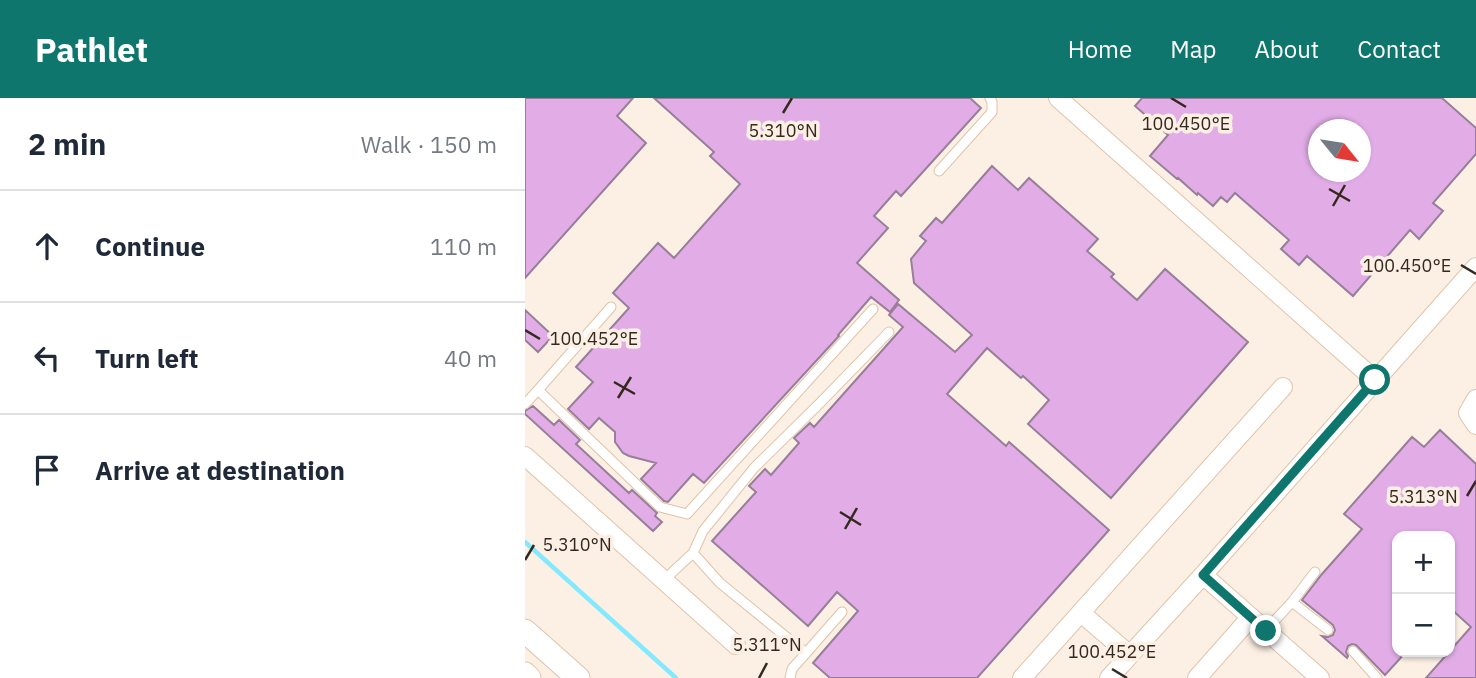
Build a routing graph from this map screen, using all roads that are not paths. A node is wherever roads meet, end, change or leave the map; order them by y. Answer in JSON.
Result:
{"nodes":[{"id":1,"x":990,"y":98,"type":"edge"},
{"id":2,"x":1058,"y":98,"type":"edge"},
{"id":3,"x":939,"y":171,"type":"dead end"},
{"id":4,"x":1476,"y":267,"type":"edge"},
{"id":5,"x":611,"y":307,"type":"dead end"},
{"id":6,"x":873,"y":309,"type":"dead end"},
{"id":7,"x":889,"y":332,"type":"dead end"},
{"id":8,"x":1375,"y":380,"type":"junction"},
{"id":9,"x":1283,"y":387,"type":"dead end"},
{"id":10,"x":538,"y":390,"type":"junction"},
{"id":11,"x":525,"y":404,"type":"edge"},
{"id":12,"x":525,"y":456,"type":"edge"},
{"id":13,"x":693,"y":553,"type":"junction"},
{"id":14,"x":1315,"y":572,"type":"dead end"},
{"id":15,"x":1203,"y":575,"type":"junction"},
{"id":16,"x":664,"y":580,"type":"junction"},
{"id":17,"x":1292,"y":603,"type":"junction"},
{"id":18,"x":842,"y":612,"type":"dead end"},
{"id":19,"x":1081,"y":613,"type":"junction"},
{"id":20,"x":1251,"y":617,"type":"junction"},
{"id":21,"x":1328,"y":630,"type":"dead end"},
{"id":22,"x":525,"y":631,"type":"edge"},
{"id":23,"x":1266,"y":631,"type":"junction"},
{"id":24,"x":736,"y":645,"type":"dead end"},
{"id":25,"x":1353,"y":651,"type":"dead end"},
{"id":26,"x":806,"y":653,"type":"junction"},
{"id":27,"x":1130,"y":655,"type":"junction"},
{"id":28,"x":525,"y":674,"type":"edge"},
{"id":29,"x":529,"y":678,"type":"edge"},
{"id":30,"x":578,"y":678,"type":"edge"},
{"id":31,"x":790,"y":678,"type":"edge"},
{"id":32,"x":1022,"y":678,"type":"edge"},
{"id":33,"x":1109,"y":678,"type":"edge"},
{"id":34,"x":1197,"y":678,"type":"edge"},
{"id":35,"x":1320,"y":678,"type":"edge"},
{"id":36,"x":1377,"y":678,"type":"edge"}],
"edges":[{"from":1,"to":3,"type":"lane"},
{"from":2,"to":8,"type":"street"},
{"from":4,"to":8,"type":"street"},
{"from":5,"to":10,"type":"lane"},
{"from":6,"to":10,"type":"lane"},
{"from":7,"to":13,"type":"lane"},
{"from":8,"to":15,"type":"street"},
{"from":9,"to":19,"type":"street"},
{"from":10,"to":11,"type":"lane"},
{"from":12,"to":16,"type":"street"},
{"from":13,"to":16,"type":"lane"},
{"from":13,"to":26,"type":"lane"},
{"from":14,"to":17,"type":"lane"},
{"from":15,"to":20,"type":"street"},
{"from":15,"to":27,"type":"street"},
{"from":16,"to":24,"type":"street"},
{"from":17,"to":21,"type":"lane"},
{"from":17,"to":23,"type":"lane"},
{"from":18,"to":26,"type":"lane"},
{"from":19,"to":27,"type":"street"},
{"from":19,"to":32,"type":"street"},
{"from":20,"to":23,"type":"street"},
{"from":20,"to":34,"type":"street"},
{"from":22,"to":30,"type":"main road"},
{"from":23,"to":35,"type":"street"},
{"from":25,"to":36,"type":"lane"},
{"from":26,"to":31,"type":"lane"},
{"from":27,"to":33,"type":"street"},
{"from":28,"to":29,"type":"main road"}]}
